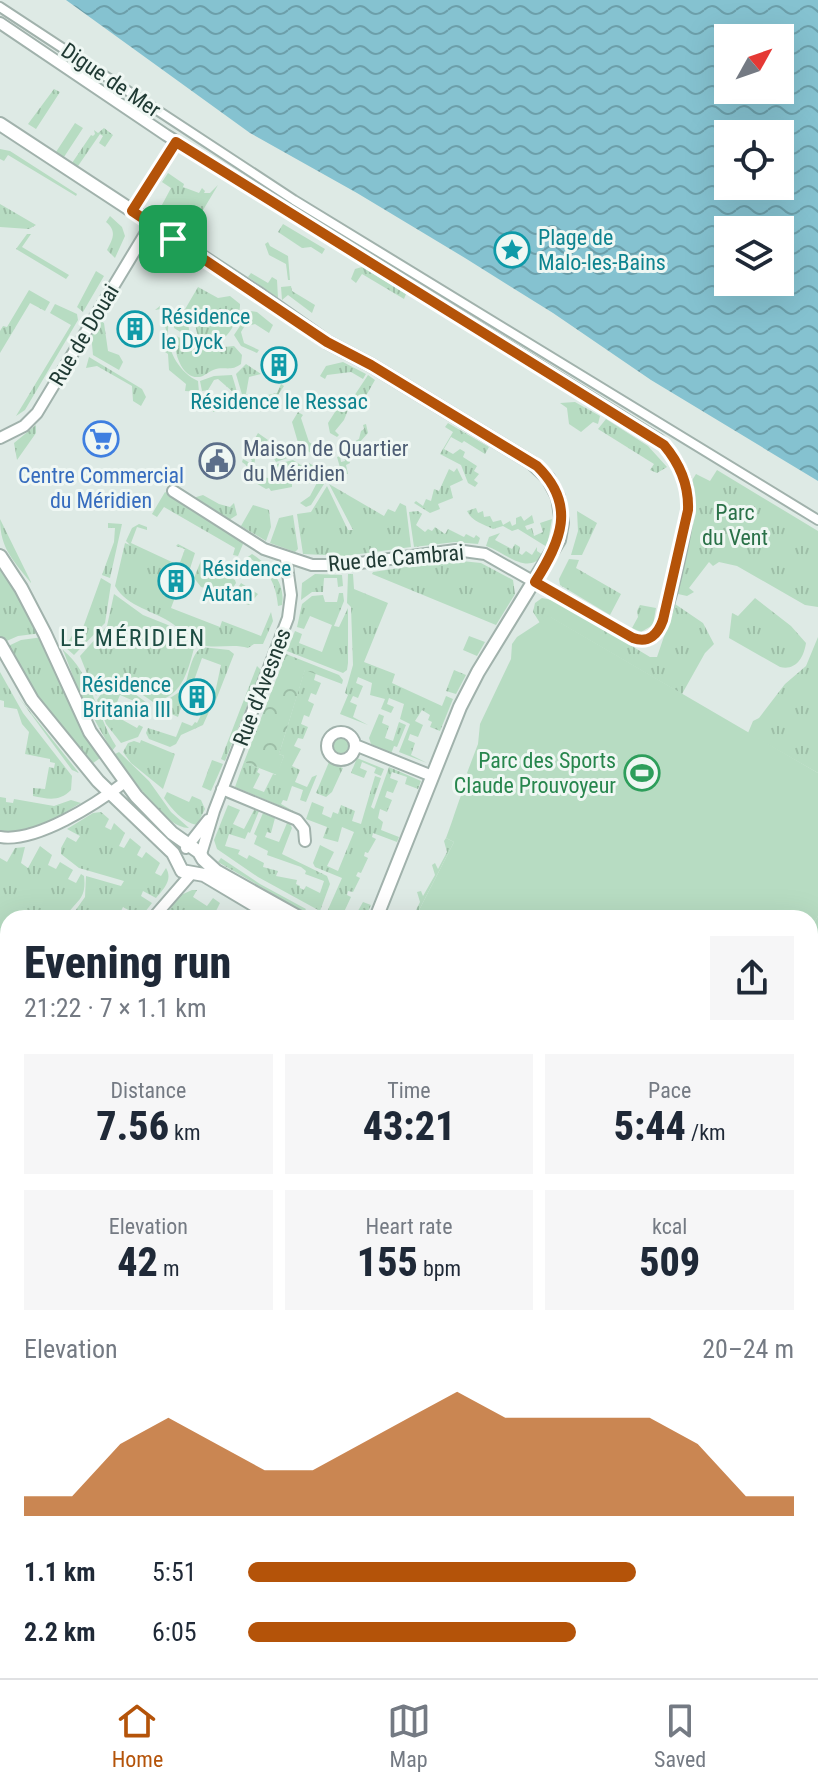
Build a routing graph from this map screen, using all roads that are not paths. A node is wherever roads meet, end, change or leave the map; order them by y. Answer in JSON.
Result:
{"nodes":[{"id":1,"x":0,"y":7,"type":"edge"},
{"id":2,"x":0,"y":23,"type":"edge"},
{"id":3,"x":0,"y":124,"type":"edge"},
{"id":4,"x":185,"y":129,"type":"junction"},
{"id":5,"x":176,"y":142,"type":"junction"},
{"id":6,"x":132,"y":211,"type":"junction"},
{"id":7,"x":151,"y":224,"type":"junction"},
{"id":8,"x":2,"y":435,"type":"edge"},
{"id":9,"x":173,"y":491,"type":"dead end"},
{"id":10,"x":818,"y":520,"type":"edge"},
{"id":11,"x":0,"y":556,"type":"edge"},
{"id":12,"x":286,"y":559,"type":"junction"},
{"id":13,"x":535,"y":582,"type":"junction"},
{"id":14,"x":669,"y":596,"type":"joint"},
{"id":15,"x":0,"y":644,"type":"edge"},
{"id":16,"x":355,"y":745,"type":"dead end"},
{"id":17,"x":432,"y":776,"type":"junction"},
{"id":18,"x":125,"y":782,"type":"junction"},
{"id":19,"x":222,"y":789,"type":"junction"},
{"id":20,"x":109,"y":794,"type":"junction"},
{"id":21,"x":0,"y":837,"type":"edge"},
{"id":22,"x":305,"y":841,"type":"dead end"},
{"id":23,"x":189,"y":854,"type":"junction"},
{"id":24,"x":194,"y":873,"type":"junction"},
{"id":25,"x":162,"y":906,"type":"junction"},
{"id":26,"x":159,"y":910,"type":"edge"},
{"id":27,"x":261,"y":910,"type":"edge"},
{"id":28,"x":285,"y":910,"type":"edge"},
{"id":29,"x":379,"y":910,"type":"edge"}],
"edges":[{"from":1,"to":4,"type":"street","name":"Digue de Mer"},
{"from":2,"to":5,"type":"street","name":"Digue de Mer"},
{"from":3,"to":6,"type":"street"},
{"from":4,"to":5,"type":"street"},
{"from":4,"to":10,"type":"street","name":"Digue de Mer"},
{"from":5,"to":6,"type":"street"},
{"from":5,"to":14,"type":"street","name":"Digue de Mer"},
{"from":6,"to":7,"type":"street"},
{"from":7,"to":8,"type":"street","name":"Rue de Douai"},
{"from":7,"to":13,"type":"street"},
{"from":9,"to":12,"type":"street","name":"Rue de Cambrai"},
{"from":11,"to":18,"type":"street"},
{"from":12,"to":13,"type":"street","name":"Rue de Cambrai"},
{"from":12,"to":19,"type":"street","name":"Rue d'Avesnes"},
{"from":13,"to":14,"type":"street","name":"Rue de Cambrai"},
{"from":13,"to":17,"type":"street"},
{"from":15,"to":20,"type":"street"},
{"from":16,"to":17,"type":"street"},
{"from":17,"to":29,"type":"street"},
{"from":18,"to":20,"type":"street"},
{"from":18,"to":23,"type":"street"},
{"from":19,"to":22,"type":"street"},
{"from":19,"to":23,"type":"street","name":"Rue d'Avesnes"},
{"from":20,"to":21,"type":"street"},
{"from":20,"to":23,"type":"street"},
{"from":23,"to":24,"type":"street"},
{"from":23,"to":25,"type":"street","name":"Rue d'Avesnes"},
{"from":23,"to":28,"type":"street"},
{"from":24,"to":25,"type":"street"},
{"from":24,"to":27,"type":"street"},
{"from":25,"to":26,"type":"street"}]}
